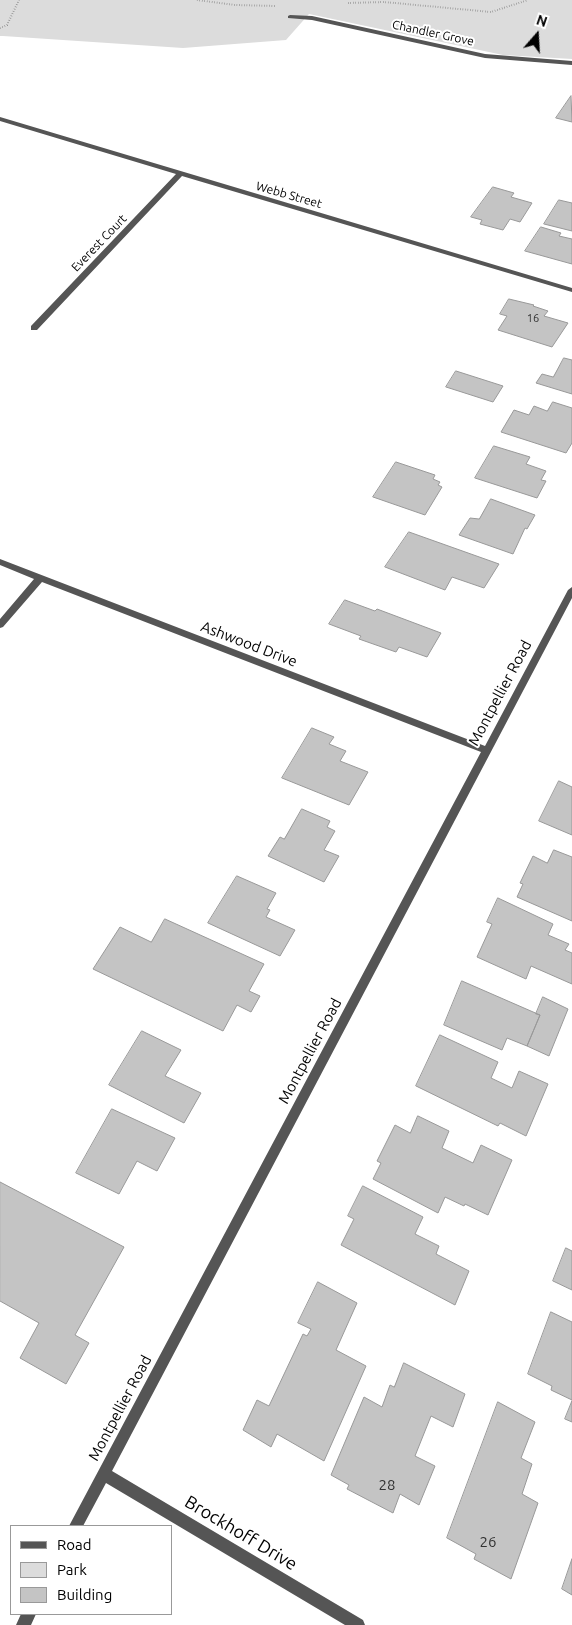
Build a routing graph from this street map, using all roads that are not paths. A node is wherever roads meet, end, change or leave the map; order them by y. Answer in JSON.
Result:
{"nodes":[{"id":1,"x":290,"y":17,"type":"dead end"},
{"id":2,"x":572,"y":63,"type":"edge"},
{"id":3,"x":0,"y":119,"type":"edge"},
{"id":4,"x":180,"y":174,"type":"junction"},
{"id":5,"x":572,"y":290,"type":"edge"},
{"id":6,"x":34,"y":328,"type":"dead end"},
{"id":7,"x":0,"y":562,"type":"edge"},
{"id":8,"x":40,"y":578,"type":"junction"},
{"id":9,"x":572,"y":590,"type":"edge"},
{"id":10,"x":0,"y":625,"type":"edge"},
{"id":11,"x":488,"y":751,"type":"junction"},
{"id":12,"x":104,"y":1474,"type":"junction"},
{"id":13,"x":77,"y":1525,"type":"edge"},
{"id":14,"x":358,"y":1625,"type":"edge"}],
"edges":[{"from":1,"to":2,"type":"street","name":"Chandler Grove"},
{"from":3,"to":4,"type":"street","name":"Webb Street"},
{"from":4,"to":5,"type":"street","name":"Webb Street"},
{"from":4,"to":6,"type":"street","name":"Everest Court"},
{"from":7,"to":8,"type":"street","name":"Ashwood Drive"},
{"from":8,"to":10,"type":"street"},
{"from":8,"to":11,"type":"street","name":"Ashwood Drive"},
{"from":9,"to":11,"type":"street","name":"Montpellier Road"},
{"from":11,"to":12,"type":"street","name":"Montpellier Road"},
{"from":12,"to":13,"type":"street","name":"Montpellier Road"},
{"from":12,"to":14,"type":"street","name":"Brockhoff Drive"}]}
